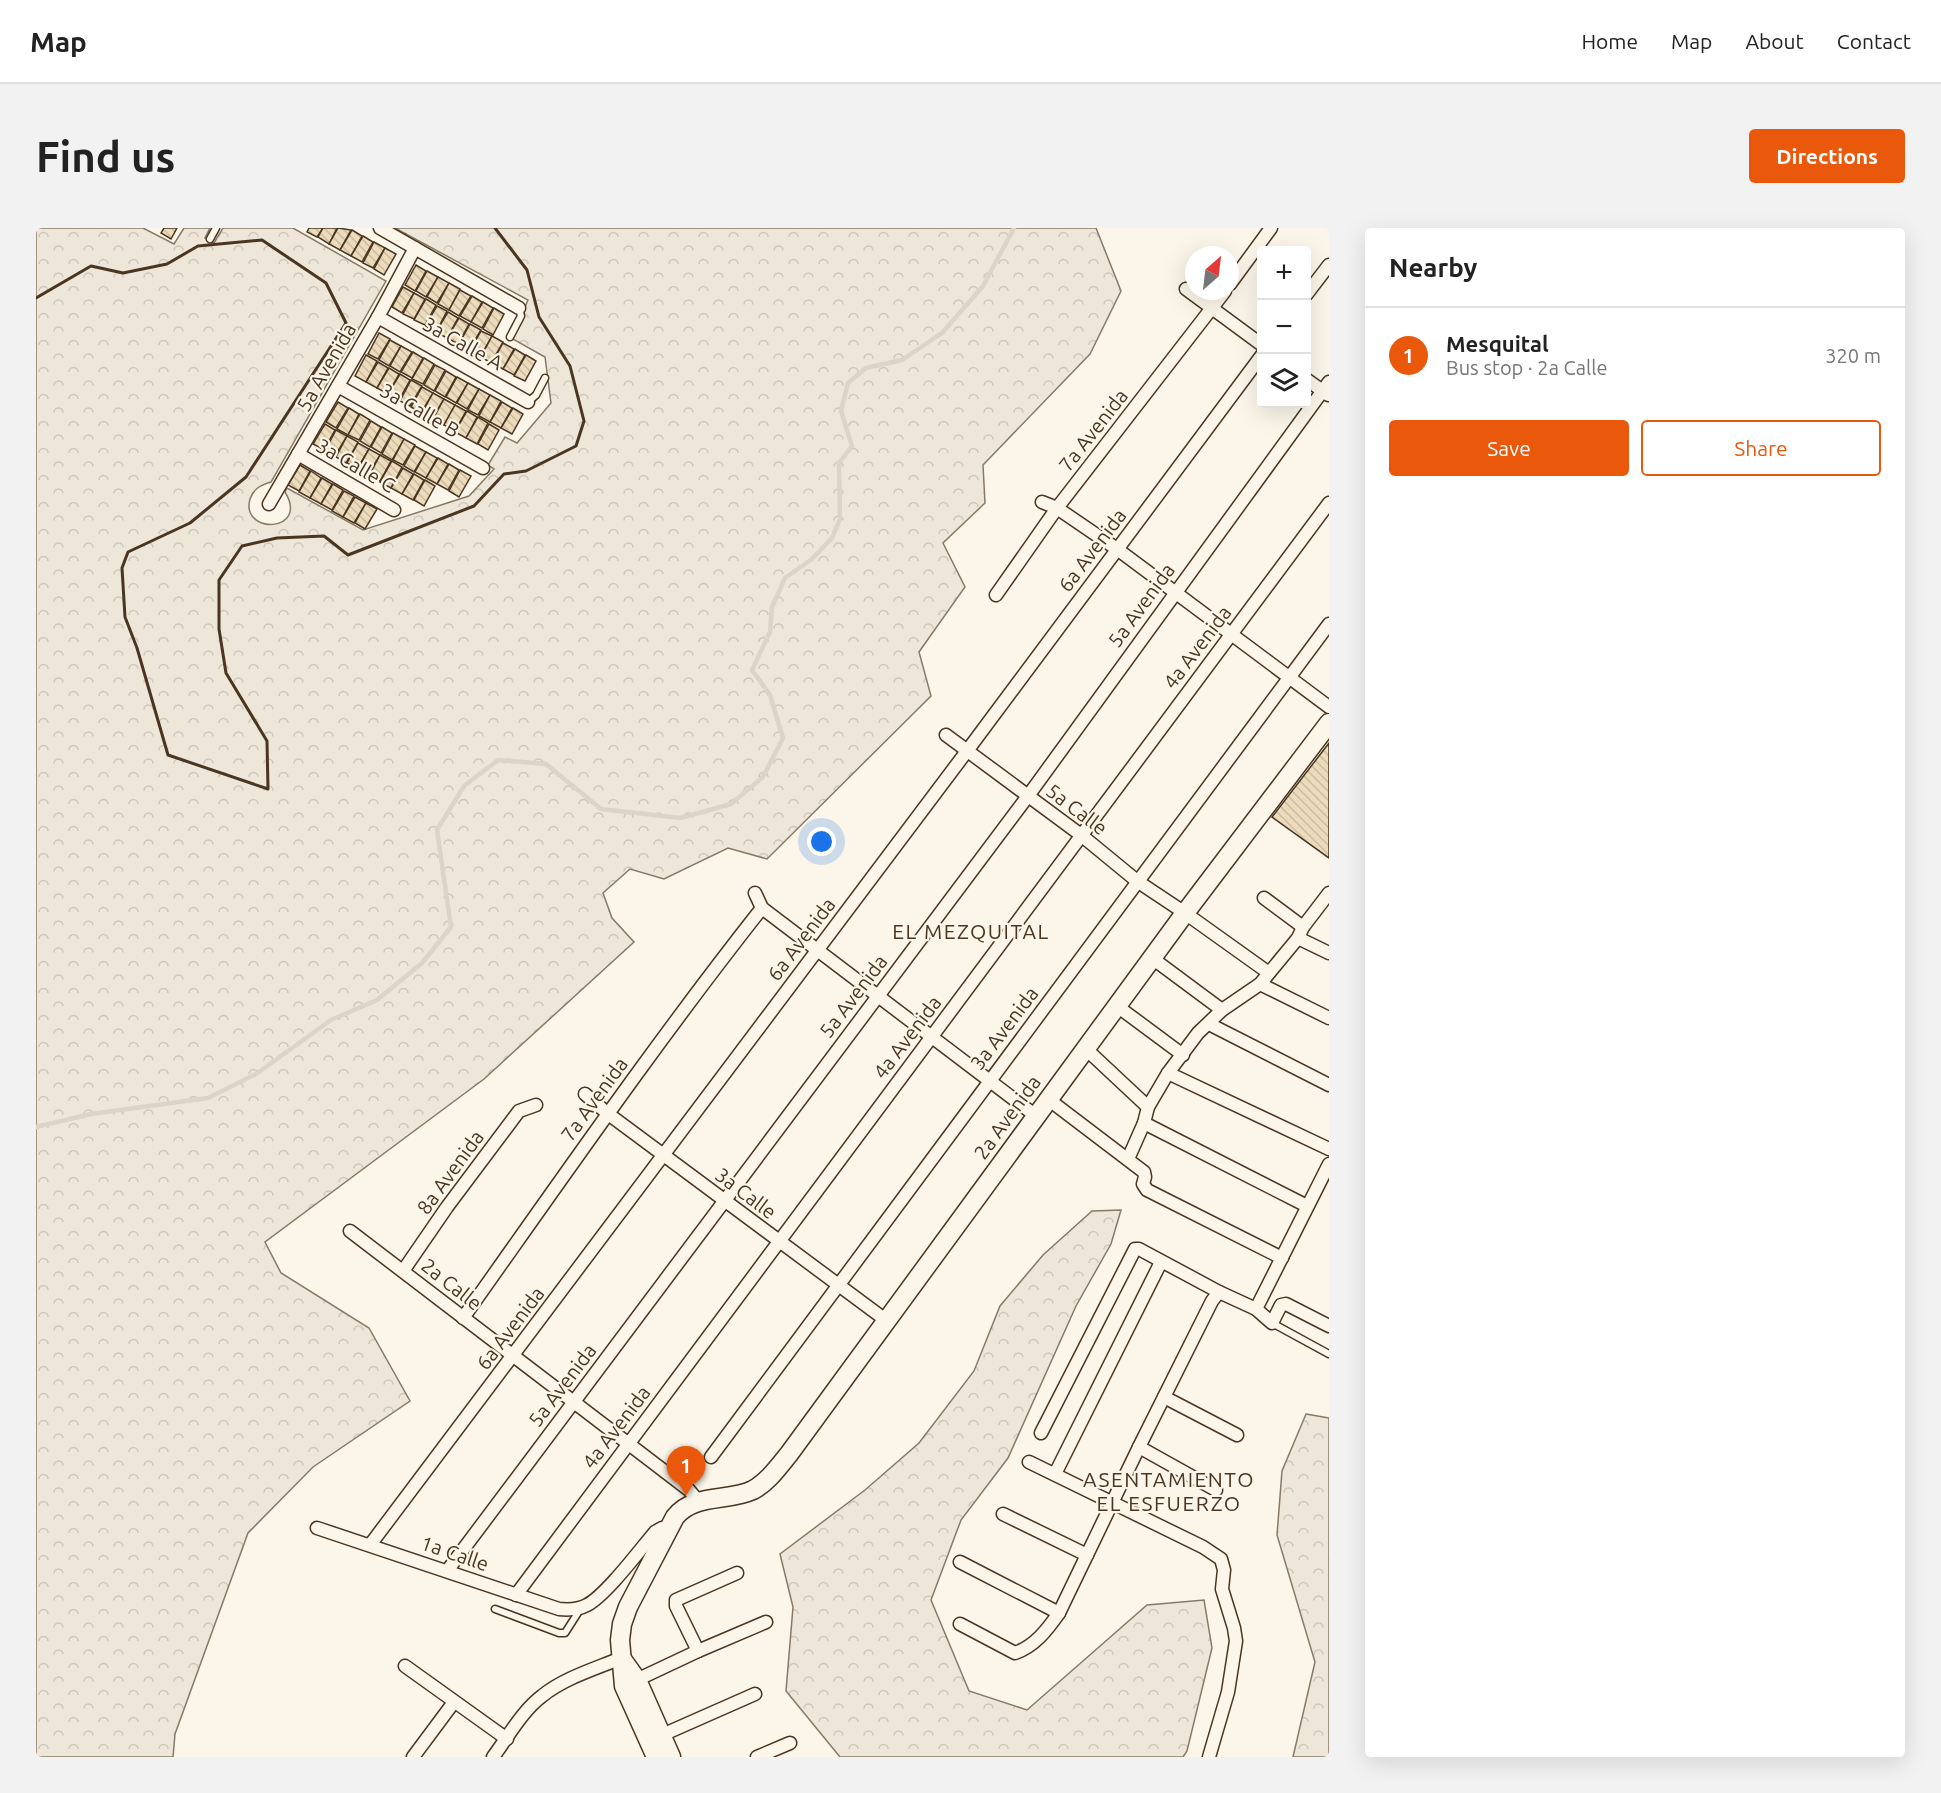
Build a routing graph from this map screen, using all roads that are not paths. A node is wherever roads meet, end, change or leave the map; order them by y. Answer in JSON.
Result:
{"nodes":[{"id":1,"x":216,"y":228,"type":"edge"},
{"id":2,"x":380,"y":228,"type":"edge"},
{"id":3,"x":1271,"y":228,"type":"edge"},
{"id":4,"x":210,"y":239,"type":"dead end"},
{"id":5,"x":415,"y":248,"type":"junction"},
{"id":6,"x":1329,"y":265,"type":"edge"},
{"id":7,"x":1239,"y":272,"type":"edge"},
{"id":8,"x":1311,"y":288,"type":"edge"},
{"id":9,"x":1201,"y":300,"type":"edge"},
{"id":10,"x":1218,"y":300,"type":"edge"},
{"id":11,"x":519,"y":308,"type":"joint"},
{"id":12,"x":1212,"y":308,"type":"junction"},
{"id":13,"x":378,"y":317,"type":"junction"},
{"id":14,"x":510,"y":337,"type":"dead end"},
{"id":15,"x":1257,"y":341,"type":"edge"},
{"id":16,"x":1257,"y":362,"type":"edge"},
{"id":17,"x":545,"y":378,"type":"dead end"},
{"id":18,"x":1311,"y":382,"type":"edge"},
{"id":19,"x":338,"y":386,"type":"junction"},
{"id":20,"x":1327,"y":390,"type":"edge"},
{"id":21,"x":528,"y":402,"type":"joint"},
{"id":22,"x":298,"y":454,"type":"junction"},
{"id":23,"x":483,"y":468,"type":"dead end"},
{"id":24,"x":1042,"y":502,"type":"dead end"},
{"id":25,"x":1329,"y":503,"type":"edge"},
{"id":26,"x":269,"y":504,"type":"dead end"},
{"id":27,"x":1057,"y":508,"type":"junction"},
{"id":28,"x":394,"y":510,"type":"dead end"},
{"id":29,"x":1117,"y":549,"type":"junction"},
{"id":30,"x":1174,"y":592,"type":"junction"},
{"id":31,"x":996,"y":595,"type":"dead end"},
{"id":32,"x":1329,"y":624,"type":"edge"},
{"id":33,"x":1231,"y":634,"type":"junction"},
{"id":34,"x":1288,"y":678,"type":"junction"},
{"id":35,"x":1329,"y":707,"type":"edge"},
{"id":36,"x":1329,"y":723,"type":"edge"},
{"id":37,"x":946,"y":735,"type":"dead end"},
{"id":38,"x":968,"y":751,"type":"junction"},
{"id":39,"x":1028,"y":796,"type":"junction"},
{"id":40,"x":1081,"y":835,"type":"junction"},
{"id":41,"x":1137,"y":881,"type":"junction"},
{"id":42,"x":1329,"y":892,"type":"edge"},
{"id":43,"x":755,"y":893,"type":"dead end"},
{"id":44,"x":1264,"y":898,"type":"dead end"},
{"id":45,"x":762,"y":908,"type":"junction"},
{"id":46,"x":1185,"y":913,"type":"junction"},
{"id":47,"x":1301,"y":932,"type":"junction"},
{"id":48,"x":817,"y":951,"type":"junction"},
{"id":49,"x":1329,"y":953,"type":"edge"},
{"id":50,"x":1152,"y":958,"type":"junction"},
{"id":51,"x":1269,"y":973,"type":"junction"},
{"id":52,"x":1260,"y":984,"type":"junction"},
{"id":53,"x":877,"y":997,"type":"junction"},
{"id":54,"x":1117,"y":1006,"type":"junction"},
{"id":55,"x":1222,"y":1010,"type":"junction"},
{"id":56,"x":1329,"y":1018,"type":"edge"},
{"id":57,"x":1209,"y":1024,"type":"junction"},
{"id":58,"x":931,"y":1037,"type":"junction"},
{"id":59,"x":1086,"y":1049,"type":"junction"},
{"id":60,"x":1183,"y":1055,"type":"junction"},
{"id":61,"x":1168,"y":1073,"type":"junction"},
{"id":62,"x":989,"y":1081,"type":"junction"},
{"id":63,"x":1329,"y":1084,"type":"edge"},
{"id":64,"x":585,"y":1094,"type":"dead end"},
{"id":65,"x":1048,"y":1099,"type":"junction"},
{"id":66,"x":536,"y":1105,"type":"dead end"},
{"id":67,"x":1148,"y":1107,"type":"junction"},
{"id":68,"x":608,"y":1113,"type":"junction"},
{"id":69,"x":1036,"y":1116,"type":"junction"},
{"id":70,"x":1144,"y":1123,"type":"junction"},
{"id":71,"x":1329,"y":1149,"type":"edge"},
{"id":72,"x":663,"y":1155,"type":"junction"},
{"id":73,"x":1128,"y":1159,"type":"junction"},
{"id":74,"x":1328,"y":1172,"type":"edge"},
{"id":75,"x":724,"y":1201,"type":"junction"},
{"id":76,"x":1307,"y":1206,"type":"junction"},
{"id":77,"x":350,"y":1232,"type":"dead end"},
{"id":78,"x":778,"y":1241,"type":"junction"},
{"id":79,"x":1282,"y":1258,"type":"junction"},
{"id":80,"x":1161,"y":1262,"type":"junction"},
{"id":81,"x":403,"y":1271,"type":"junction"},
{"id":82,"x":839,"y":1285,"type":"junction"},
{"id":83,"x":1219,"y":1292,"type":"junction"},
{"id":84,"x":1256,"y":1309,"type":"junction"},
{"id":85,"x":463,"y":1317,"type":"junction"},
{"id":86,"x":887,"y":1321,"type":"junction"},
{"id":87,"x":1272,"y":1323,"type":"junction"},
{"id":88,"x":1329,"y":1326,"type":"edge"},
{"id":89,"x":1329,"y":1354,"type":"edge"},
{"id":90,"x":513,"y":1356,"type":"junction"},
{"id":91,"x":1164,"y":1397,"type":"junction"},
{"id":92,"x":574,"y":1402,"type":"junction"},
{"id":93,"x":1041,"y":1433,"type":"dead end"},
{"id":94,"x":1237,"y":1435,"type":"dead end"},
{"id":95,"x":628,"y":1443,"type":"junction"},
{"id":96,"x":1138,"y":1447,"type":"junction"},
{"id":97,"x":711,"y":1457,"type":"dead end"},
{"id":98,"x":1029,"y":1462,"type":"dead end"},
{"id":99,"x":1054,"y":1474,"type":"junction"},
{"id":100,"x":1216,"y":1490,"type":"dead end"},
{"id":101,"x":699,"y":1502,"type":"junction"},
{"id":102,"x":1113,"y":1503,"type":"junction"},
{"id":103,"x":1003,"y":1514,"type":"dead end"},
{"id":104,"x":317,"y":1527,"type":"dead end"},
{"id":105,"x":668,"y":1529,"type":"junction"},
{"id":106,"x":370,"y":1545,"type":"junction"},
{"id":107,"x":1087,"y":1555,"type":"junction"},
{"id":108,"x":960,"y":1562,"type":"dead end"},
{"id":109,"x":447,"y":1571,"type":"junction"},
{"id":110,"x":737,"y":1572,"type":"dead end"},
{"id":111,"x":516,"y":1595,"type":"junction"},
{"id":112,"x":581,"y":1608,"type":"junction"},
{"id":113,"x":495,"y":1609,"type":"dead end"},
{"id":114,"x":1059,"y":1613,"type":"junction"},
{"id":115,"x":766,"y":1622,"type":"dead end"},
{"id":116,"x":960,"y":1624,"type":"dead end"},
{"id":117,"x":698,"y":1651,"type":"junction"},
{"id":118,"x":621,"y":1658,"type":"junction"},
{"id":119,"x":405,"y":1666,"type":"dead end"},
{"id":120,"x":631,"y":1683,"type":"junction"},
{"id":121,"x":755,"y":1694,"type":"dead end"},
{"id":122,"x":454,"y":1701,"type":"junction"},
{"id":123,"x":662,"y":1735,"type":"junction"},
{"id":124,"x":507,"y":1739,"type":"junction"},
{"id":125,"x":790,"y":1743,"type":"dead end"},
{"id":126,"x":413,"y":1757,"type":"edge"},
{"id":127,"x":493,"y":1757,"type":"edge"},
{"id":128,"x":656,"y":1757,"type":"edge"},
{"id":129,"x":671,"y":1757,"type":"edge"},
{"id":130,"x":757,"y":1757,"type":"edge"},
{"id":131,"x":1209,"y":1757,"type":"edge"}],
"edges":[{"from":1,"to":4,"type":"lane"},
{"from":2,"to":5,"type":"street"},
{"from":3,"to":7,"type":"street"},
{"from":5,"to":11,"type":"street"},
{"from":5,"to":13,"type":"street","name":"5a Avenida"},
{"from":6,"to":8,"type":"street"},
{"from":9,"to":12,"type":"street"},
{"from":10,"to":12,"type":"street","name":"7a Avenida"},
{"from":11,"to":14,"type":"lane"},
{"from":12,"to":15,"type":"street"},
{"from":12,"to":27,"type":"street","name":"7a Avenida"},
{"from":13,"to":19,"type":"street","name":"5a Avenida"},
{"from":13,"to":21,"type":"street","name":"3a Calle A"},
{"from":16,"to":29,"type":"street","name":"6a Avenida"},
{"from":17,"to":21,"type":"lane"},
{"from":18,"to":20,"type":"street"},
{"from":19,"to":22,"type":"street","name":"5a Avenida"},
{"from":19,"to":23,"type":"street","name":"3a Calle B"},
{"from":20,"to":30,"type":"street","name":"5a Avenida"},
{"from":22,"to":26,"type":"street","name":"5a Avenida"},
{"from":22,"to":28,"type":"street","name":"3a Calle C"},
{"from":24,"to":27,"type":"street"},
{"from":25,"to":33,"type":"street","name":"4a Avenida"},
{"from":27,"to":29,"type":"street"},
{"from":27,"to":31,"type":"street","name":"7a Avenida"},
{"from":29,"to":30,"type":"street"},
{"from":29,"to":38,"type":"street","name":"6a Avenida"},
{"from":30,"to":33,"type":"street"},
{"from":30,"to":39,"type":"street","name":"5a Avenida"},
{"from":32,"to":34,"type":"street","name":"3a Avenida"},
{"from":33,"to":34,"type":"street"},
{"from":33,"to":40,"type":"street","name":"4a Avenida"},
{"from":34,"to":35,"type":"street"},
{"from":34,"to":41,"type":"street","name":"3a Avenida"},
{"from":36,"to":46,"type":"main road","name":"2a Avenida"},
{"from":37,"to":38,"type":"street","name":"5a Calle"},
{"from":38,"to":39,"type":"street","name":"5a Calle"},
{"from":38,"to":48,"type":"street","name":"6a Avenida"},
{"from":39,"to":40,"type":"street","name":"5a Calle"},
{"from":39,"to":53,"type":"street","name":"5a Avenida"},
{"from":40,"to":41,"type":"street","name":"5a Calle"},
{"from":40,"to":58,"type":"street","name":"4a Avenida"},
{"from":41,"to":46,"type":"street","name":"5a Calle"},
{"from":41,"to":62,"type":"street","name":"3a Avenida"},
{"from":42,"to":47,"type":"street"},
{"from":43,"to":45,"type":"street"},
{"from":44,"to":47,"type":"street"},
{"from":45,"to":48,"type":"street"},
{"from":45,"to":68,"type":"street","name":"7a Avenida"},
{"from":46,"to":50,"type":"main road","name":"2a Avenida"},
{"from":46,"to":51,"type":"street","name":"5a Calle"},
{"from":47,"to":49,"type":"street"},
{"from":47,"to":51,"type":"street"},
{"from":48,"to":53,"type":"street"},
{"from":48,"to":72,"type":"street","name":"6a Avenida"},
{"from":50,"to":54,"type":"main road","name":"2a Avenida"},
{"from":50,"to":55,"type":"street"},
{"from":51,"to":52,"type":"street"},
{"from":52,"to":55,"type":"street"},
{"from":52,"to":56,"type":"street"},
{"from":53,"to":58,"type":"street"},
{"from":53,"to":75,"type":"street","name":"5a Avenida"},
{"from":54,"to":59,"type":"main road","name":"2a Avenida"},
{"from":54,"to":60,"type":"street"},
{"from":55,"to":57,"type":"street"},
{"from":57,"to":60,"type":"street"},
{"from":57,"to":63,"type":"street"},
{"from":58,"to":62,"type":"street"},
{"from":58,"to":78,"type":"street","name":"4a Avenida"},
{"from":59,"to":65,"type":"main road","name":"2a Avenida"},
{"from":59,"to":67,"type":"street"},
{"from":60,"to":61,"type":"street"},
{"from":61,"to":67,"type":"street"},
{"from":61,"to":71,"type":"street"},
{"from":62,"to":69,"type":"street"},
{"from":62,"to":82,"type":"street","name":"3a Avenida"},
{"from":64,"to":68,"type":"street","name":"3a Calle"},
{"from":65,"to":69,"type":"main road","name":"2a Avenida"},
{"from":65,"to":73,"type":"street"},
{"from":66,"to":81,"type":"street","name":"8a Avenida"},
{"from":67,"to":70,"type":"street"},
{"from":68,"to":72,"type":"street","name":"3a Calle"},
{"from":68,"to":85,"type":"street","name":"7a Avenida"},
{"from":69,"to":86,"type":"main road","name":"2a Avenida"},
{"from":70,"to":73,"type":"street"},
{"from":70,"to":76,"type":"street"},
{"from":72,"to":75,"type":"street","name":"3a Calle"},
{"from":72,"to":90,"type":"street","name":"6a Avenida"},
{"from":73,"to":79,"type":"street"},
{"from":74,"to":76,"type":"street"},
{"from":75,"to":78,"type":"street","name":"3a Calle"},
{"from":75,"to":92,"type":"street","name":"5a Avenida"},
{"from":76,"to":79,"type":"street"},
{"from":77,"to":81,"type":"street","name":"2a Calle"},
{"from":78,"to":82,"type":"street","name":"3a Calle"},
{"from":78,"to":95,"type":"street","name":"4a Avenida"},
{"from":79,"to":84,"type":"street"},
{"from":80,"to":83,"type":"street"},
{"from":80,"to":93,"type":"street"},
{"from":80,"to":99,"type":"street"},
{"from":81,"to":85,"type":"street","name":"2a Calle"},
{"from":82,"to":86,"type":"street","name":"3a Calle"},
{"from":82,"to":97,"type":"street","name":"3a Avenida"},
{"from":83,"to":84,"type":"street"},
{"from":83,"to":91,"type":"street"},
{"from":84,"to":87,"type":"street"},
{"from":85,"to":90,"type":"street","name":"2a Calle"},
{"from":86,"to":101,"type":"main road","name":"2a Avenida"},
{"from":87,"to":88,"type":"street"},
{"from":87,"to":89,"type":"lane"},
{"from":90,"to":92,"type":"street","name":"2a Calle"},
{"from":90,"to":106,"type":"street","name":"6a Avenida"},
{"from":91,"to":94,"type":"street"},
{"from":91,"to":96,"type":"street"},
{"from":92,"to":95,"type":"street","name":"2a Calle"},
{"from":92,"to":109,"type":"street","name":"5a Avenida"},
{"from":95,"to":101,"type":"street","name":"2a Calle"},
{"from":95,"to":111,"type":"street","name":"4a Avenida"},
{"from":96,"to":100,"type":"street"},
{"from":96,"to":102,"type":"street"},
{"from":98,"to":99,"type":"street"},
{"from":99,"to":102,"type":"street"},
{"from":101,"to":105,"type":"main road"},
{"from":102,"to":107,"type":"street"},
{"from":102,"to":131,"type":"street"},
{"from":103,"to":107,"type":"street"},
{"from":104,"to":106,"type":"street","name":"1a Calle"},
{"from":105,"to":112,"type":"street"},
{"from":105,"to":118,"type":"main road"},
{"from":106,"to":109,"type":"street","name":"1a Calle"},
{"from":107,"to":114,"type":"street"},
{"from":108,"to":114,"type":"street"},
{"from":109,"to":111,"type":"street","name":"1a Calle"},
{"from":110,"to":117,"type":"street"},
{"from":111,"to":112,"type":"street","name":"1a Calle"},
{"from":112,"to":113,"type":"lane"},
{"from":114,"to":116,"type":"street"},
{"from":115,"to":117,"type":"street"},
{"from":117,"to":120,"type":"street"},
{"from":118,"to":120,"type":"main road"},
{"from":118,"to":124,"type":"street"},
{"from":119,"to":122,"type":"street"},
{"from":120,"to":123,"type":"main road"},
{"from":120,"to":128,"type":"main road"},
{"from":121,"to":123,"type":"street"},
{"from":122,"to":124,"type":"street"},
{"from":122,"to":126,"type":"street"},
{"from":123,"to":129,"type":"main road"},
{"from":124,"to":127,"type":"street"},
{"from":125,"to":130,"type":"street"}]}
